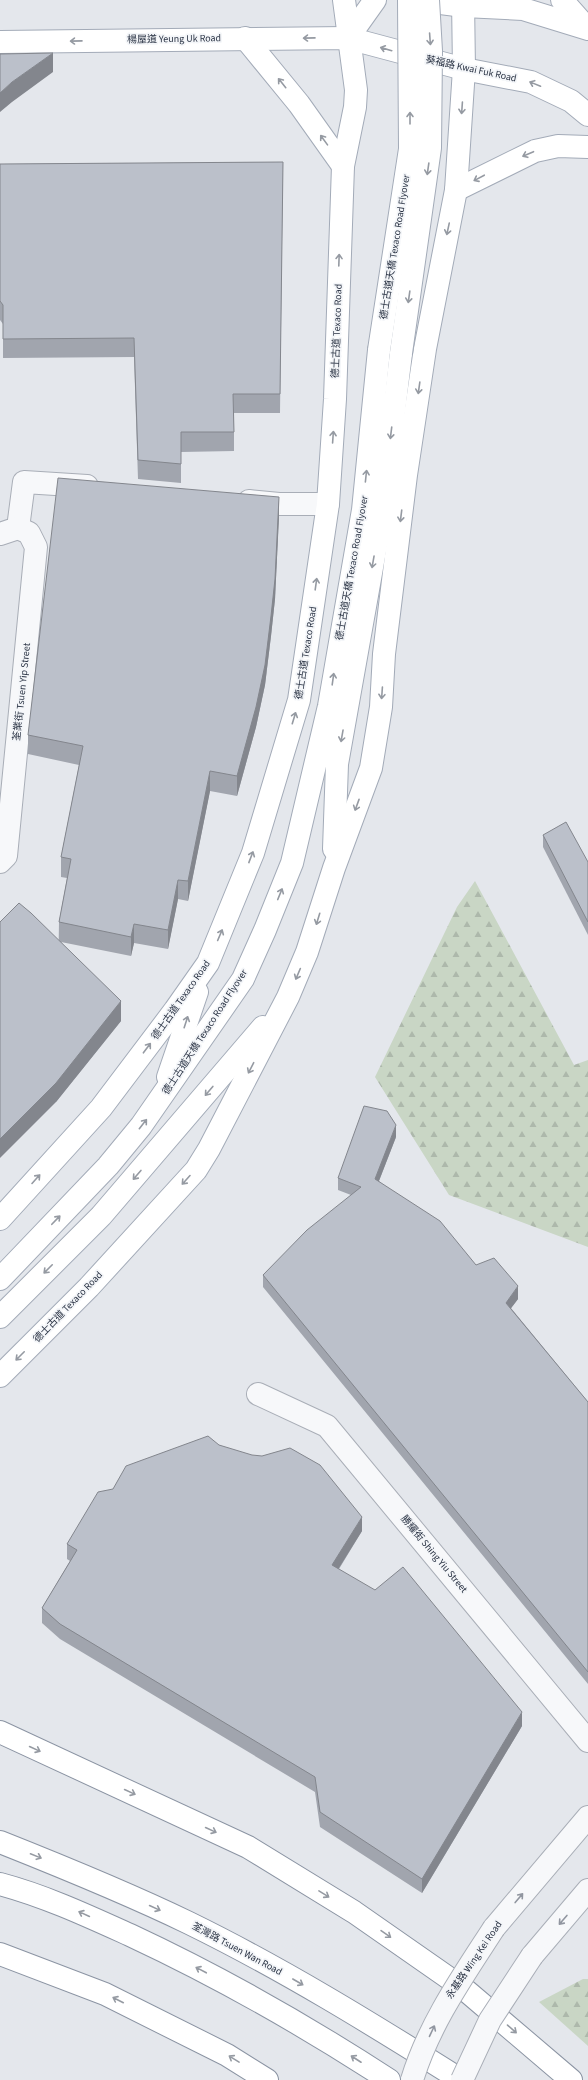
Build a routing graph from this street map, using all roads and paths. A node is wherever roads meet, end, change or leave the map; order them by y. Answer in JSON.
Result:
{"nodes":[{"id":1,"x":344,"y":0,"type":"edge"},
{"id":2,"x":375,"y":0,"type":"edge"},
{"id":3,"x":409,"y":0,"type":"edge"},
{"id":4,"x":417,"y":0,"type":"edge"},
{"id":5,"x":428,"y":0,"type":"edge"},
{"id":6,"x":562,"y":0,"type":"edge"},
{"id":7,"x":464,"y":3,"type":"edge"},
{"id":8,"x":587,"y":27,"type":"edge"},
{"id":9,"x":245,"y":38,"type":"junction"},
{"id":10,"x":348,"y":38,"type":"junction"},
{"id":11,"x":0,"y":42,"type":"edge"},
{"id":12,"x":464,"y":69,"type":"junction"},
{"id":13,"x":588,"y":115,"type":"edge"},
{"id":14,"x":588,"y":147,"type":"edge"},
{"id":15,"x":343,"y":166,"type":"junction"},
{"id":16,"x":456,"y":190,"type":"junction"},
{"id":17,"x":107,"y":488,"type":"edge"},
{"id":18,"x":232,"y":500,"type":"edge"},
{"id":19,"x":328,"y":504,"type":"junction"},
{"id":20,"x":9,"y":531,"type":"edge"},
{"id":21,"x":0,"y":862,"type":"edge"},
{"id":22,"x":334,"y":868,"type":"junction"},
{"id":23,"x":208,"y":963,"type":"junction"},
{"id":24,"x":288,"y":997,"type":"junction"},
{"id":25,"x":161,"y":1099,"type":"junction"},
{"id":26,"x":0,"y":1219,"type":"edge"},
{"id":27,"x":0,"y":1279,"type":"edge"},
{"id":28,"x":0,"y":1317,"type":"edge"},
{"id":29,"x":0,"y":1376,"type":"edge"},
{"id":30,"x":258,"y":1394,"type":"dead end"},
{"id":31,"x":0,"y":1732,"type":"edge"},
{"id":32,"x":588,"y":1741,"type":"edge"},
{"id":33,"x":588,"y":1817,"type":"edge"},
{"id":34,"x":0,"y":1842,"type":"edge"},
{"id":35,"x":0,"y":1884,"type":"edge"},
{"id":36,"x":588,"y":1890,"type":"edge"},
{"id":37,"x":0,"y":1954,"type":"edge"},
{"id":38,"x":266,"y":2080,"type":"edge"},
{"id":39,"x":389,"y":2080,"type":"edge"},
{"id":40,"x":412,"y":2080,"type":"edge"},
{"id":41,"x":462,"y":2080,"type":"edge"},
{"id":42,"x":571,"y":2080,"type":"edge"}],
"edges":[{"from":1,"to":10,"type":"main road","name":"德士古道 Texaco Road"},
{"from":2,"to":10,"type":"main road"},
{"from":25,"to":3,"type":"main road","name":"德士古道天橋 Texaco Road Flyover","one_way":true,"bridge":true},
{"from":4,"to":7,"type":"main road"},
{"from":5,"to":22,"type":"main road","name":"德士古道天橋 Texaco Road Flyover","one_way":true,"bridge":true},
{"from":6,"to":8,"type":"main road"},
{"from":7,"to":8,"type":"main road"},
{"from":7,"to":12,"type":"main road","name":"德士古道 Texaco Road"},
{"from":10,"to":9,"type":"main road","name":"楊屋道 Yeung Uk Road","one_way":true},
{"from":9,"to":11,"type":"main road","name":"楊屋道 Yeung Uk Road","one_way":true},
{"from":15,"to":9,"type":"main road","one_way":true},
{"from":12,"to":10,"type":"main road","name":"葵福路 Kwai Fuk Road","one_way":true},
{"from":10,"to":15,"type":"main road","name":"德士古道 Texaco Road"},
{"from":13,"to":12,"type":"main road","name":"葵福路 Kwai Fuk Road","one_way":true},
{"from":12,"to":16,"type":"main road","name":"德士古道 Texaco Road","one_way":true},
{"from":14,"to":16,"type":"main road","one_way":true},
{"from":19,"to":15,"type":"main road","name":"德士古道 Texaco Road","one_way":true},
{"from":16,"to":22,"type":"main road","name":"德士古道 Texaco Road","one_way":true},
{"from":17,"to":20,"type":"street"},
{"from":18,"to":19,"type":"street"},
{"from":23,"to":19,"type":"main road","name":"德士古道 Texaco Road","one_way":true},
{"from":20,"to":21,"type":"street","name":"荃業街 Tsuen Yip Street"},
{"from":22,"to":24,"type":"main road","name":"德士古道 Texaco Road","one_way":true},
{"from":25,"to":23,"type":"main road","one_way":true},
{"from":26,"to":23,"type":"main road","name":"德士古道 Texaco Road","one_way":true},
{"from":24,"to":28,"type":"main road","name":"德士古道 Texaco Road","one_way":true},
{"from":24,"to":29,"type":"main road","name":"德士古道 Texaco Road","one_way":true},
{"from":27,"to":25,"type":"main road","one_way":true},
{"from":30,"to":32,"type":"street","name":"勝耀街 Shing Yiu Street"},
{"from":31,"to":42,"type":"main road","one_way":true},
{"from":40,"to":33,"type":"street","name":"永基路 Wing Kei Road","one_way":true,"bridge":true},
{"from":34,"to":41,"type":"main road","name":"荃灣路 Tsuen Wan Road","one_way":true},
{"from":39,"to":35,"type":"main road","one_way":true},
{"from":36,"to":41,"type":"street","one_way":true,"bridge":true},
{"from":38,"to":37,"type":"main road","one_way":true}]}
